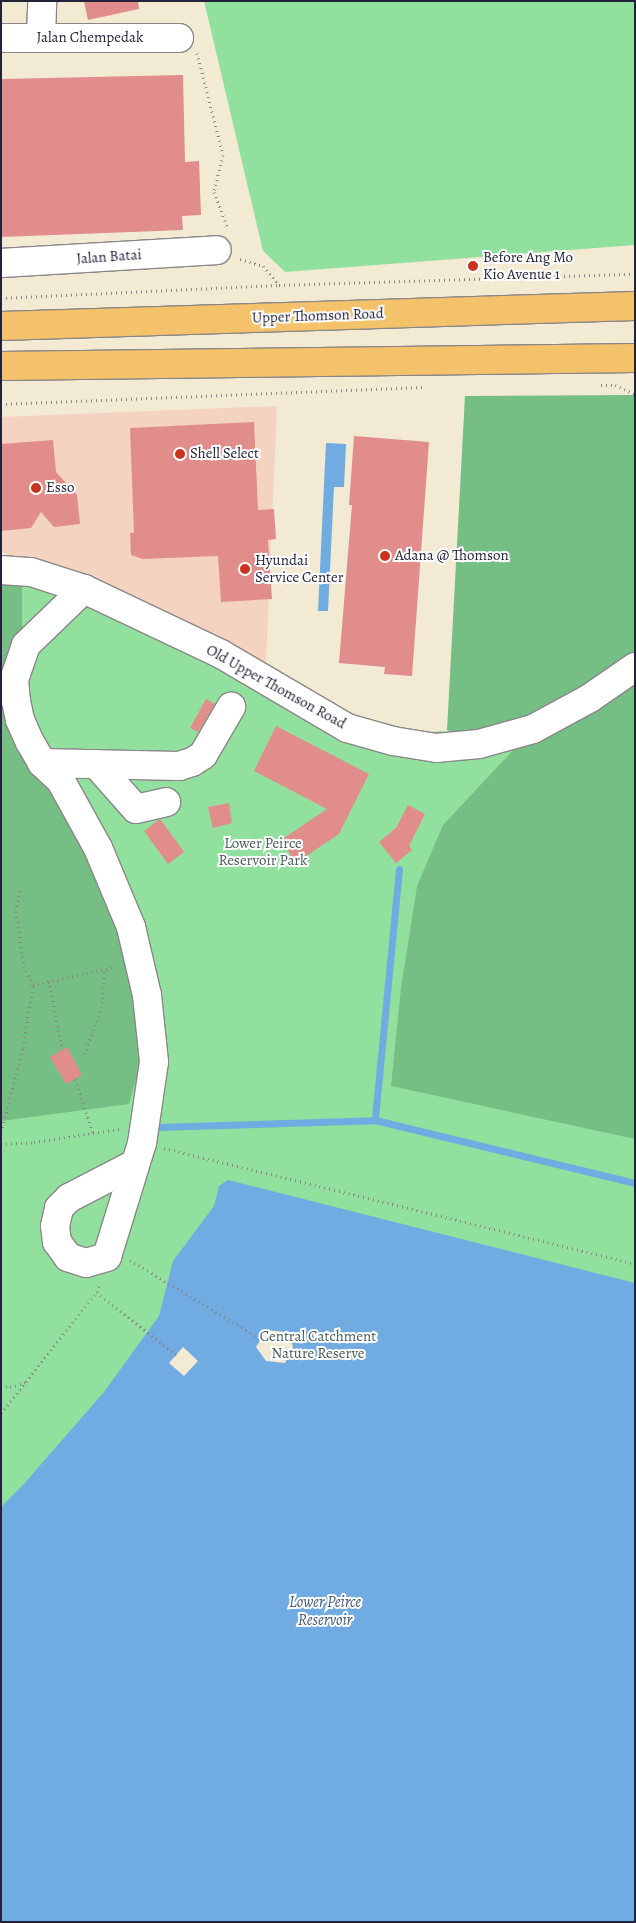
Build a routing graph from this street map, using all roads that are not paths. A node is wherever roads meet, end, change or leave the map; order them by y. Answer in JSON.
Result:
{"nodes":[{"id":1,"x":42,"y":1,"type":"edge"},
{"id":2,"x":1,"y":38,"type":"edge"},
{"id":3,"x":41,"y":38,"type":"junction"},
{"id":4,"x":179,"y":38,"type":"road end"},
{"id":5,"x":228,"y":245,"type":"road end"},
{"id":6,"x":1,"y":263,"type":"edge"},
{"id":7,"x":635,"y":306,"type":"edge"},
{"id":8,"x":1,"y":326,"type":"edge"},
{"id":9,"x":635,"y":358,"type":"edge"},
{"id":10,"x":1,"y":366,"type":"edge"},
{"id":11,"x":1,"y":570,"type":"edge"},
{"id":12,"x":84,"y":589,"type":"junction"},
{"id":13,"x":635,"y":667,"type":"edge"},
{"id":14,"x":231,"y":706,"type":"dead end"},
{"id":15,"x":42,"y":763,"type":"junction"},
{"id":16,"x":96,"y":764,"type":"junction"},
{"id":17,"x":166,"y":802,"type":"dead end"},
{"id":18,"x":140,"y":1144,"type":"junction"}],
"edges":[{"from":1,"to":3,"type":"street"},
{"from":2,"to":3,"type":"street","name":"Jalan Chempedak"},
{"from":3,"to":4,"type":"street","name":"Jalan Chempedak"},
{"from":5,"to":6,"type":"street","name":"Jalan Batai"},
{"from":7,"to":8,"type":"main road","name":"Upper Thomson Road"},
{"from":9,"to":10,"type":"main road"},
{"from":11,"to":12,"type":"street","name":"Old Upper Thomson Road"},
{"from":12,"to":13,"type":"street","name":"Old Upper Thomson Road"},
{"from":12,"to":15,"type":"street"},
{"from":14,"to":16,"type":"street"},
{"from":15,"to":16,"type":"street"},
{"from":15,"to":18,"type":"street"},
{"from":16,"to":17,"type":"street"},
{"from":18,"to":18,"type":"street"}]}
